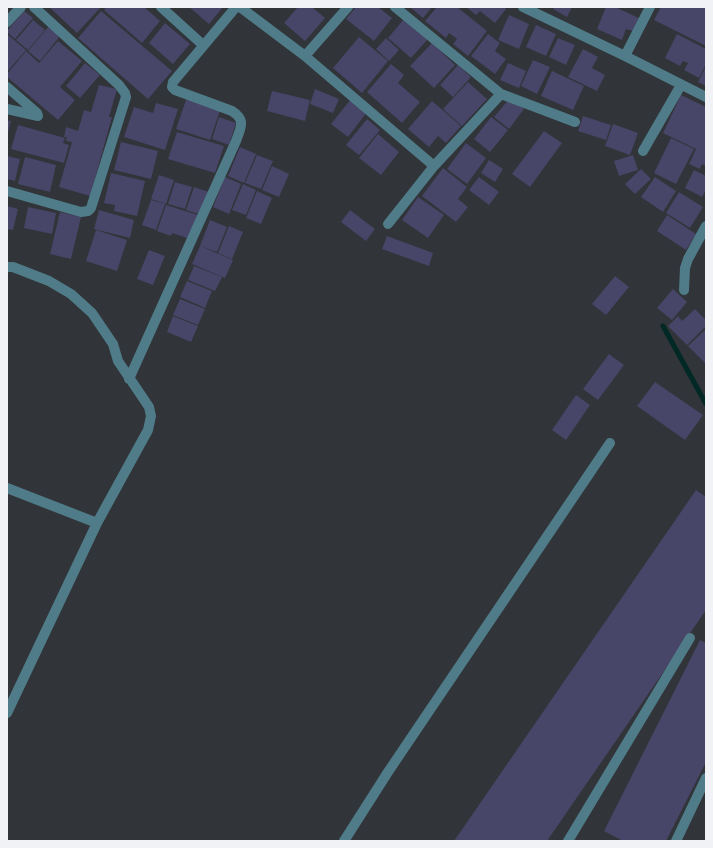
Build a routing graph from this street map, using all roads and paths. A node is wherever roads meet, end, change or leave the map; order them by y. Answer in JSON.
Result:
{"nodes":[{"id":1,"x":21,"y":7,"type":"edge"},
{"id":2,"x":34,"y":7,"type":"edge"},
{"id":3,"x":161,"y":7,"type":"edge"},
{"id":4,"x":236,"y":7,"type":"edge"},
{"id":5,"x":240,"y":7,"type":"edge"},
{"id":6,"x":348,"y":7,"type":"edge"},
{"id":7,"x":395,"y":7,"type":"edge"},
{"id":8,"x":523,"y":7,"type":"edge"},
{"id":9,"x":650,"y":7,"type":"edge"},
{"id":10,"x":7,"y":22,"type":"edge"},
{"id":11,"x":203,"y":45,"type":"junction"},
{"id":12,"x":305,"y":56,"type":"junction"},
{"id":13,"x":625,"y":56,"type":"junction"},
{"id":14,"x":681,"y":85,"type":"junction"},
{"id":15,"x":7,"y":87,"type":"edge"},
{"id":16,"x":501,"y":94,"type":"junction"},
{"id":17,"x":706,"y":97,"type":"edge"},
{"id":18,"x":7,"y":109,"type":"edge"},
{"id":19,"x":575,"y":122,"type":"dead end"},
{"id":20,"x":644,"y":151,"type":"dead end"},
{"id":21,"x":434,"y":166,"type":"junction"},
{"id":22,"x":7,"y":191,"type":"edge"},
{"id":23,"x":388,"y":224,"type":"dead end"},
{"id":24,"x":706,"y":226,"type":"edge"},
{"id":25,"x":7,"y":267,"type":"edge"},
{"id":26,"x":684,"y":290,"type":"dead end"},
{"id":27,"x":129,"y":379,"type":"junction"},
{"id":28,"x":610,"y":443,"type":"dead end"},
{"id":29,"x":7,"y":488,"type":"edge"},
{"id":30,"x":97,"y":523,"type":"junction"},
{"id":31,"x":690,"y":638,"type":"dead end"},
{"id":32,"x":7,"y":713,"type":"edge"},
{"id":33,"x":706,"y":778,"type":"edge"},
{"id":34,"x":344,"y":841,"type":"edge"},
{"id":35,"x":568,"y":841,"type":"edge"},
{"id":36,"x":676,"y":841,"type":"edge"}],
"edges":[{"from":1,"to":10,"type":"street"},
{"from":2,"to":22,"type":"street"},
{"from":3,"to":11,"type":"street"},
{"from":4,"to":11,"type":"street"},
{"from":5,"to":12,"type":"street"},
{"from":6,"to":12,"type":"street"},
{"from":7,"to":16,"type":"street"},
{"from":8,"to":13,"type":"street"},
{"from":9,"to":13,"type":"street"},
{"from":11,"to":27,"type":"street"},
{"from":12,"to":21,"type":"street"},
{"from":13,"to":14,"type":"street"},
{"from":14,"to":17,"type":"street"},
{"from":14,"to":20,"type":"street"},
{"from":15,"to":18,"type":"street"},
{"from":16,"to":19,"type":"street"},
{"from":16,"to":21,"type":"street"},
{"from":21,"to":23,"type":"street"},
{"from":24,"to":26,"type":"street"},
{"from":25,"to":27,"type":"street"},
{"from":27,"to":30,"type":"street"},
{"from":28,"to":34,"type":"street"},
{"from":29,"to":30,"type":"street"},
{"from":30,"to":32,"type":"street"},
{"from":31,"to":35,"type":"street"},
{"from":33,"to":36,"type":"street"}]}
